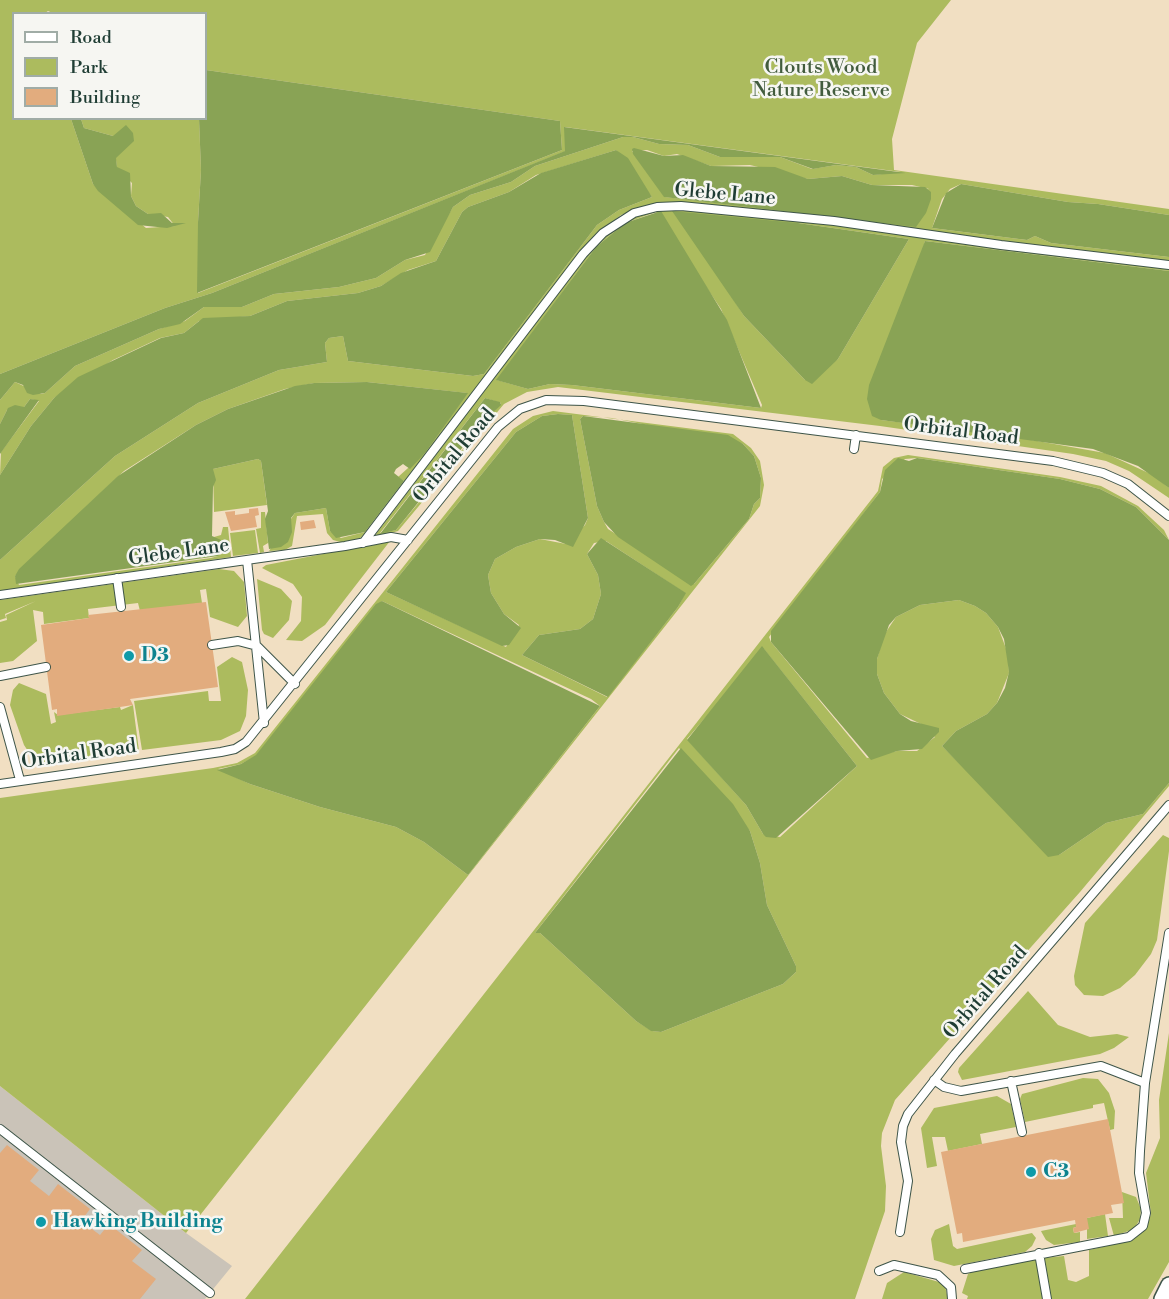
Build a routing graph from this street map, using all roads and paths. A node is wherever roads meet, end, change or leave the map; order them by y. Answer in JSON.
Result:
{"nodes":[{"id":1,"x":1169,"y":265,"type":"edge"},
{"id":2,"x":856,"y":435,"type":"junction"},
{"id":3,"x":854,"y":449,"type":"dead end"},
{"id":4,"x":1169,"y":516,"type":"edge"},
{"id":5,"x":408,"y":540,"type":"junction"},
{"id":6,"x":363,"y":543,"type":"junction"},
{"id":7,"x":247,"y":560,"type":"junction"},
{"id":8,"x":117,"y":578,"type":"junction"},
{"id":9,"x":0,"y":595,"type":"edge"},
{"id":10,"x":121,"y":607,"type":"dead end"},
{"id":11,"x":212,"y":645,"type":"dead end"},
{"id":12,"x":257,"y":646,"type":"junction"},
{"id":13,"x":46,"y":667,"type":"dead end"},
{"id":14,"x":0,"y":676,"type":"edge"},
{"id":15,"x":295,"y":684,"type":"junction"},
{"id":16,"x":0,"y":707,"type":"edge"},
{"id":17,"x":264,"y":723,"type":"junction"},
{"id":18,"x":20,"y":780,"type":"junction"},
{"id":19,"x":0,"y":784,"type":"edge"},
{"id":20,"x":1169,"y":804,"type":"edge"},
{"id":21,"x":1169,"y":933,"type":"edge"},
{"id":22,"x":934,"y":1080,"type":"junction"},
{"id":23,"x":1011,"y":1081,"type":"junction"},
{"id":24,"x":1145,"y":1083,"type":"junction"},
{"id":25,"x":0,"y":1129,"type":"edge"},
{"id":26,"x":1022,"y":1132,"type":"dead end"},
{"id":27,"x":900,"y":1232,"type":"dead end"},
{"id":28,"x":1039,"y":1253,"type":"junction"},
{"id":29,"x":965,"y":1269,"type":"dead end"},
{"id":30,"x":879,"y":1271,"type":"dead end"},
{"id":31,"x":1169,"y":1285,"type":"edge"},
{"id":32,"x":210,"y":1293,"type":"dead end"},
{"id":33,"x":952,"y":1299,"type":"edge"},
{"id":34,"x":1047,"y":1299,"type":"edge"},
{"id":35,"x":1162,"y":1299,"type":"edge"}],
"edges":[{"from":1,"to":6,"type":"lane","name":"Glebe Lane"},
{"from":2,"to":3,"type":"lane"},
{"from":2,"to":4,"type":"lane","name":"Orbital Road"},
{"from":2,"to":5,"type":"lane","name":"Orbital Road"},
{"from":5,"to":6,"type":"lane","name":"Glebe Lane"},
{"from":5,"to":15,"type":"lane","name":"Orbital Road"},
{"from":6,"to":7,"type":"lane","name":"Glebe Lane"},
{"from":7,"to":8,"type":"lane","name":"Glebe Lane"},
{"from":7,"to":12,"type":"lane"},
{"from":8,"to":9,"type":"lane","name":"Glebe Lane"},
{"from":8,"to":10,"type":"lane"},
{"from":11,"to":12,"type":"lane"},
{"from":12,"to":15,"type":"lane"},
{"from":12,"to":17,"type":"lane"},
{"from":13,"to":14,"type":"lane"},
{"from":15,"to":17,"type":"lane","name":"Orbital Road"},
{"from":16,"to":18,"type":"lane"},
{"from":17,"to":18,"type":"lane","name":"Orbital Road"},
{"from":18,"to":19,"type":"lane","name":"Orbital Road"},
{"from":20,"to":22,"type":"lane","name":"Orbital Road"},
{"from":21,"to":24,"type":"lane"},
{"from":22,"to":23,"type":"lane"},
{"from":22,"to":27,"type":"lane","name":"Orbital Road"},
{"from":23,"to":24,"type":"lane"},
{"from":23,"to":26,"type":"lane"},
{"from":24,"to":28,"type":"lane"},
{"from":25,"to":32,"type":"lane"},
{"from":28,"to":29,"type":"lane"},
{"from":28,"to":34,"type":"lane"},
{"from":30,"to":33,"type":"lane"},
{"from":31,"to":35,"type":"street"}]}
